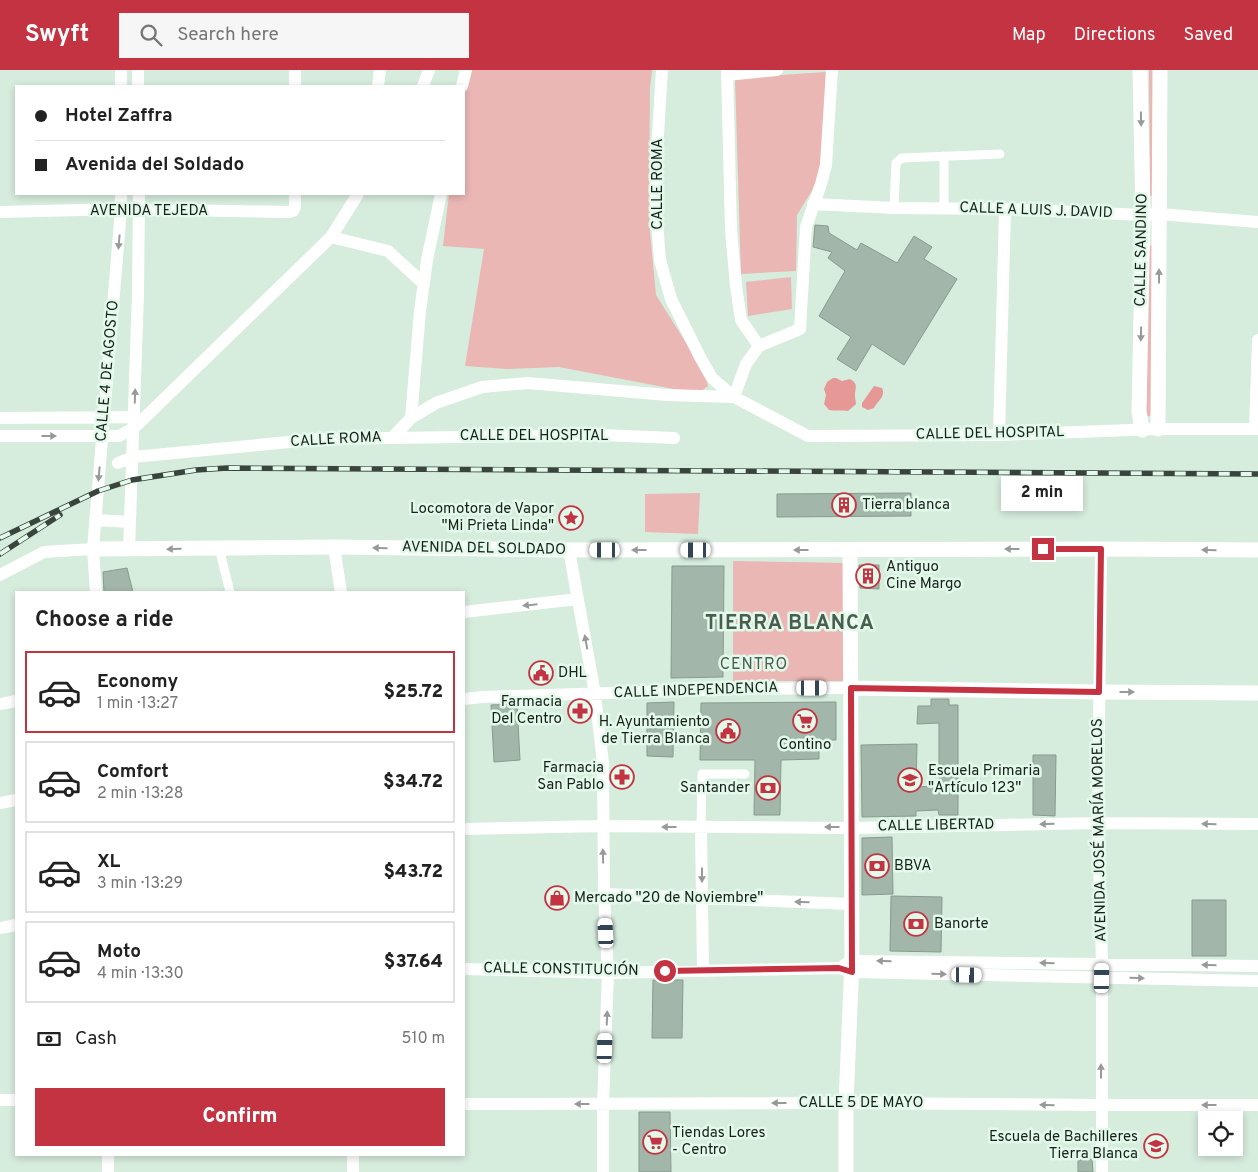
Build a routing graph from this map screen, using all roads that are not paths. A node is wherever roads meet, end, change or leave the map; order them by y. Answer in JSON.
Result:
{"nodes":[{"id":1,"x":121,"y":70,"type":"edge"},
{"id":2,"x":138,"y":70,"type":"edge"},
{"id":3,"x":295,"y":70,"type":"edge"},
{"id":4,"x":380,"y":70,"type":"edge"},
{"id":5,"x":429,"y":70,"type":"edge"},
{"id":6,"x":466,"y":70,"type":"edge"},
{"id":7,"x":662,"y":70,"type":"edge"},
{"id":8,"x":777,"y":70,"type":"edge"},
{"id":9,"x":832,"y":70,"type":"edge"},
{"id":10,"x":1140,"y":70,"type":"edge"},
{"id":11,"x":1160,"y":70,"type":"edge"},
{"id":12,"x":727,"y":73,"type":"edge"},
{"id":13,"x":121,"y":85,"type":"edge"},
{"id":14,"x":138,"y":85,"type":"edge"},
{"id":15,"x":295,"y":85,"type":"edge"},
{"id":16,"x":378,"y":85,"type":"edge"},
{"id":17,"x":423,"y":85,"type":"edge"},
{"id":18,"x":462,"y":85,"type":"edge"},
{"id":19,"x":1000,"y":154,"type":"dead end"},
{"id":20,"x":944,"y":156,"type":"junction"},
{"id":21,"x":121,"y":195,"type":"edge"},
{"id":22,"x":139,"y":195,"type":"edge"},
{"id":23,"x":295,"y":195,"type":"edge"},
{"id":24,"x":357,"y":195,"type":"edge"},
{"id":25,"x":441,"y":195,"type":"edge"},
{"id":26,"x":813,"y":204,"type":"junction"},
{"id":27,"x":894,"y":208,"type":"junction"},
{"id":28,"x":944,"y":208,"type":"junction"},
{"id":29,"x":121,"y":209,"type":"junction"},
{"id":30,"x":1005,"y":209,"type":"junction"},
{"id":31,"x":139,"y":210,"type":"junction"},
{"id":32,"x":0,"y":212,"type":"edge"},
{"id":33,"x":1159,"y":214,"type":"junction"},
{"id":34,"x":1143,"y":215,"type":"junction"},
{"id":35,"x":1258,"y":222,"type":"edge"},
{"id":36,"x":331,"y":237,"type":"junction"},
{"id":37,"x":424,"y":284,"type":"junction"},
{"id":38,"x":1258,"y":340,"type":"edge"},
{"id":39,"x":759,"y":346,"type":"junction"},
{"id":40,"x":734,"y":397,"type":"junction"},
{"id":41,"x":104,"y":417,"type":"junction"},
{"id":42,"x":0,"y":418,"type":"edge"},
{"id":43,"x":411,"y":418,"type":"junction"},
{"id":44,"x":134,"y":422,"type":"junction"},
{"id":45,"x":1158,"y":429,"type":"junction"},
{"id":46,"x":1257,"y":429,"type":"edge"},
{"id":47,"x":1142,"y":430,"type":"junction"},
{"id":48,"x":998,"y":435,"type":"junction"},
{"id":49,"x":0,"y":436,"type":"edge"},
{"id":50,"x":103,"y":436,"type":"junction"},
{"id":51,"x":393,"y":437,"type":"junction"},
{"id":52,"x":674,"y":438,"type":"dead end"},
{"id":53,"x":132,"y":457,"type":"junction"},
{"id":54,"x":118,"y":463,"type":"dead end"},
{"id":55,"x":95,"y":520,"type":"junction"},
{"id":56,"x":130,"y":522,"type":"junction"},
{"id":57,"x":334,"y":547,"type":"junction"},
{"id":58,"x":219,"y":548,"type":"junction"},
{"id":59,"x":93,"y":549,"type":"junction"},
{"id":60,"x":130,"y":549,"type":"junction"},
{"id":61,"x":1101,"y":549,"type":"junction"},
{"id":62,"x":569,"y":550,"type":"junction"},
{"id":63,"x":850,"y":550,"type":"junction"},
{"id":64,"x":1258,"y":550,"type":"edge"},
{"id":65,"x":0,"y":575,"type":"edge"},
{"id":66,"x":96,"y":591,"type":"edge"},
{"id":67,"x":230,"y":591,"type":"edge"},
{"id":68,"x":341,"y":591,"type":"edge"},
{"id":69,"x":578,"y":599,"type":"junction"},
{"id":70,"x":465,"y":612,"type":"edge"},
{"id":71,"x":851,"y":688,"type":"junction"},
{"id":72,"x":1099,"y":692,"type":"junction"},
{"id":73,"x":1258,"y":693,"type":"edge"},
{"id":74,"x":595,"y":694,"type":"junction"},
{"id":75,"x":465,"y":699,"type":"edge"},
{"id":76,"x":15,"y":701,"type":"edge"},
{"id":77,"x":0,"y":704,"type":"edge"},
{"id":78,"x":745,"y":774,"type":"dead end"},
{"id":79,"x":15,"y":800,"type":"edge"},
{"id":80,"x":0,"y":803,"type":"edge"},
{"id":81,"x":1098,"y":823,"type":"junction"},
{"id":82,"x":1258,"y":824,"type":"edge"},
{"id":83,"x":603,"y":826,"type":"junction"},
{"id":84,"x":701,"y":827,"type":"junction"},
{"id":85,"x":465,"y":828,"type":"edge"},
{"id":86,"x":852,"y":828,"type":"junction"},
{"id":87,"x":604,"y":894,"type":"junction"},
{"id":88,"x":702,"y":898,"type":"junction"},
{"id":89,"x":851,"y":904,"type":"junction"},
{"id":90,"x":15,"y":925,"type":"edge"},
{"id":91,"x":0,"y":928,"type":"edge"},
{"id":92,"x":1102,"y":964,"type":"junction"},
{"id":93,"x":1258,"y":966,"type":"edge"},
{"id":94,"x":847,"y":967,"type":"junction"},
{"id":95,"x":465,"y":969,"type":"edge"},
{"id":96,"x":703,"y":970,"type":"junction"},
{"id":97,"x":608,"y":973,"type":"junction"},
{"id":98,"x":1102,"y":978,"type":"junction"},
{"id":99,"x":1258,"y":981,"type":"edge"},
{"id":100,"x":0,"y":1100,"type":"edge"},
{"id":101,"x":15,"y":1100,"type":"edge"},
{"id":102,"x":846,"y":1103,"type":"junction"},
{"id":103,"x":465,"y":1104,"type":"edge"},
{"id":104,"x":603,"y":1104,"type":"junction"},
{"id":105,"x":1258,"y":1105,"type":"edge"},
{"id":106,"x":1101,"y":1106,"type":"junction"},
{"id":107,"x":108,"y":1156,"type":"edge"},
{"id":108,"x":353,"y":1156,"type":"edge"},
{"id":109,"x":108,"y":1172,"type":"edge"},
{"id":110,"x":353,"y":1172,"type":"edge"},
{"id":111,"x":603,"y":1172,"type":"edge"},
{"id":112,"x":846,"y":1172,"type":"edge"},
{"id":113,"x":1102,"y":1172,"type":"edge"}],
"edges":[{"from":1,"to":13,"type":"street"},
{"from":2,"to":14,"type":"street"},
{"from":3,"to":15,"type":"street"},
{"from":4,"to":16,"type":"street"},
{"from":5,"to":17,"type":"street"},
{"from":6,"to":18,"type":"street"},
{"from":7,"to":40,"type":"street","name":"CALLE ROMA"},
{"from":8,"to":12,"type":"street"},
{"from":9,"to":26,"type":"street"},
{"from":10,"to":34,"type":"street","name":"CALLE SANDINO","one_way":true},
{"from":11,"to":33,"type":"street","name":"CALLE SANDINO"},
{"from":12,"to":39,"type":"street"},
{"from":19,"to":20,"type":"street"},
{"from":20,"to":27,"type":"street"},
{"from":20,"to":28,"type":"street"},
{"from":21,"to":29,"type":"street","name":"CALLE 4 DE AGOSTO"},
{"from":22,"to":31,"type":"street","name":"CALLE 4 DE AGOSTO"},
{"from":23,"to":31,"type":"street","name":"AVENIDA TEJEDA"},
{"from":24,"to":36,"type":"street"},
{"from":25,"to":37,"type":"street"},
{"from":26,"to":27,"type":"street","name":"CALLE A LUIS J. DAVID"},
{"from":26,"to":39,"type":"street"},
{"from":27,"to":28,"type":"street","name":"CALLE A LUIS J. DAVID"},
{"from":28,"to":30,"type":"street","name":"CALLE A LUIS J. DAVID"},
{"from":29,"to":31,"type":"street","name":"AVENIDA TEJEDA"},
{"from":29,"to":32,"type":"street","name":"AVENIDA TEJEDA"},
{"from":29,"to":41,"type":"street","name":"CALLE 4 DE AGOSTO","one_way":true},
{"from":30,"to":34,"type":"street","name":"CALLE A LUIS J. DAVID"},
{"from":30,"to":48,"type":"street"},
{"from":44,"to":31,"type":"street","name":"CALLE 4 DE AGOSTO","one_way":true},
{"from":33,"to":34,"type":"street","name":"CALLE A LUIS J. DAVID"},
{"from":33,"to":35,"type":"street","name":"CALLE A LUIS J. DAVID"},
{"from":45,"to":33,"type":"street","name":"CALLE SANDINO","one_way":true},
{"from":34,"to":47,"type":"street","name":"CALLE SANDINO","one_way":true},
{"from":36,"to":37,"type":"street"},
{"from":36,"to":44,"type":"street"},
{"from":37,"to":43,"type":"street"},
{"from":38,"to":46,"type":"street"},
{"from":39,"to":40,"type":"street"},
{"from":40,"to":43,"type":"street","name":"CALLE ROMA"},
{"from":40,"to":48,"type":"street","name":"CALLE DEL HOSPITAL"},
{"from":41,"to":42,"type":"street"},
{"from":41,"to":44,"type":"street"},
{"from":41,"to":50,"type":"street","name":"CALLE 4 DE AGOSTO"},
{"from":43,"to":51,"type":"street","name":"CALLE ROMA"},
{"from":44,"to":50,"type":"street"},
{"from":44,"to":53,"type":"street","name":"CALLE 4 DE AGOSTO"},
{"from":45,"to":46,"type":"street","name":"CALLE DEL HOSPITAL"},
{"from":45,"to":47,"type":"street","name":"CALLE DEL HOSPITAL"},
{"from":47,"to":48,"type":"street","name":"CALLE DEL HOSPITAL"},
{"from":49,"to":50,"type":"street","one_way":true},
{"from":50,"to":55,"type":"street","name":"CALLE 4 DE AGOSTO","one_way":true},
{"from":51,"to":52,"type":"street","name":"CALLE DEL HOSPITAL"},
{"from":51,"to":53,"type":"street","name":"CALLE ROMA"},
{"from":53,"to":54,"type":"street","name":"CALLE ROMA"},
{"from":53,"to":56,"type":"street","name":"CALLE 4 DE AGOSTO"},
{"from":55,"to":56,"type":"street"},
{"from":55,"to":59,"type":"street","name":"CALLE 4 DE AGOSTO"},
{"from":56,"to":60,"type":"street","name":"CALLE 4 DE AGOSTO"},
{"from":57,"to":58,"type":"street","name":"AVENIDA DEL SOLDADO"},
{"from":62,"to":57,"type":"street","name":"AVENIDA DEL SOLDADO","one_way":true},
{"from":57,"to":68,"type":"street"},
{"from":58,"to":60,"type":"street","name":"AVENIDA DEL SOLDADO","one_way":true},
{"from":58,"to":67,"type":"street"},
{"from":59,"to":60,"type":"street","name":"AVENIDA DEL SOLDADO"},
{"from":59,"to":65,"type":"street"},
{"from":59,"to":66,"type":"street","name":"CALLE 4 DE AGOSTO"},
{"from":61,"to":63,"type":"street","name":"AVENIDA DEL SOLDADO","one_way":true},
{"from":64,"to":61,"type":"street","name":"AVENIDA DEL SOLDADO","one_way":true},
{"from":61,"to":72,"type":"street","name":"AVENIDA JOSÉ MARÍA MORELOS"},
{"from":63,"to":62,"type":"street","name":"AVENIDA DEL SOLDADO","one_way":true},
{"from":62,"to":69,"type":"street"},
{"from":63,"to":71,"type":"street"},
{"from":69,"to":70,"type":"street","one_way":true},
{"from":74,"to":69,"type":"street","one_way":true},
{"from":71,"to":72,"type":"street","name":"CALLE INDEPENDENCIA"},
{"from":71,"to":74,"type":"street","name":"CALLE INDEPENDENCIA"},
{"from":71,"to":86,"type":"street"},
{"from":72,"to":73,"type":"street","name":"CALLE INDEPENDENCIA","one_way":true},
{"from":72,"to":81,"type":"street","name":"AVENIDA JOSÉ MARÍA MORELOS"},
{"from":74,"to":75,"type":"street","name":"CALLE INDEPENDENCIA"},
{"from":74,"to":83,"type":"street"},
{"from":76,"to":77,"type":"street"},
{"from":78,"to":84,"type":"street"},
{"from":79,"to":80,"type":"street"},
{"from":82,"to":81,"type":"street","name":"CALLE LIBERTAD","one_way":true},
{"from":81,"to":86,"type":"street","name":"CALLE LIBERTAD","one_way":true},
{"from":81,"to":92,"type":"street","name":"AVENIDA JOSÉ MARÍA MORELOS"},
{"from":84,"to":83,"type":"street","name":"CALLE LIBERTAD","one_way":true},
{"from":83,"to":85,"type":"street","name":"CALLE LIBERTAD"},
{"from":87,"to":83,"type":"street","one_way":true},
{"from":86,"to":84,"type":"street","name":"CALLE LIBERTAD","one_way":true},
{"from":84,"to":88,"type":"street","one_way":true},
{"from":86,"to":89,"type":"street"},
{"from":87,"to":88,"type":"street"},
{"from":87,"to":97,"type":"street"},
{"from":89,"to":88,"type":"street","one_way":true},
{"from":88,"to":96,"type":"street"},
{"from":89,"to":94,"type":"street"},
{"from":90,"to":91,"type":"street"},
{"from":93,"to":92,"type":"street","name":"CALLE CONSTITUCIÓN","one_way":true},
{"from":92,"to":94,"type":"street","name":"CALLE CONSTITUCIÓN","one_way":true},
{"from":92,"to":98,"type":"street","name":"AVENIDA JOSÉ MARÍA MORELOS"},
{"from":94,"to":96,"type":"street","name":"CALLE CONSTITUCIÓN"},
{"from":94,"to":98,"type":"street","name":"CALLE CONSTITUCIÓN","one_way":true},
{"from":94,"to":102,"type":"street"},
{"from":95,"to":97,"type":"street","name":"CALLE CONSTITUCIÓN"},
{"from":96,"to":97,"type":"street","name":"CALLE CONSTITUCIÓN"},
{"from":104,"to":97,"type":"street","one_way":true},
{"from":98,"to":99,"type":"street","name":"CALLE CONSTITUCIÓN","one_way":true},
{"from":106,"to":98,"type":"street","name":"AVENIDA JOSÉ MARÍA MORELOS","one_way":true},
{"from":100,"to":101,"type":"street"},
{"from":102,"to":104,"type":"street","name":"CALLE 5 DE MAYO","one_way":true},
{"from":106,"to":102,"type":"street","name":"CALLE 5 DE MAYO","one_way":true},
{"from":102,"to":112,"type":"street"},
{"from":104,"to":103,"type":"street","name":"CALLE 5 DE MAYO","one_way":true},
{"from":104,"to":111,"type":"street"},
{"from":105,"to":106,"type":"street","name":"CALLE 5 DE MAYO","one_way":true},
{"from":106,"to":113,"type":"street","name":"AVENIDA JOSÉ MARÍA MORELOS"},
{"from":107,"to":109,"type":"street"},
{"from":108,"to":110,"type":"street"}]}
